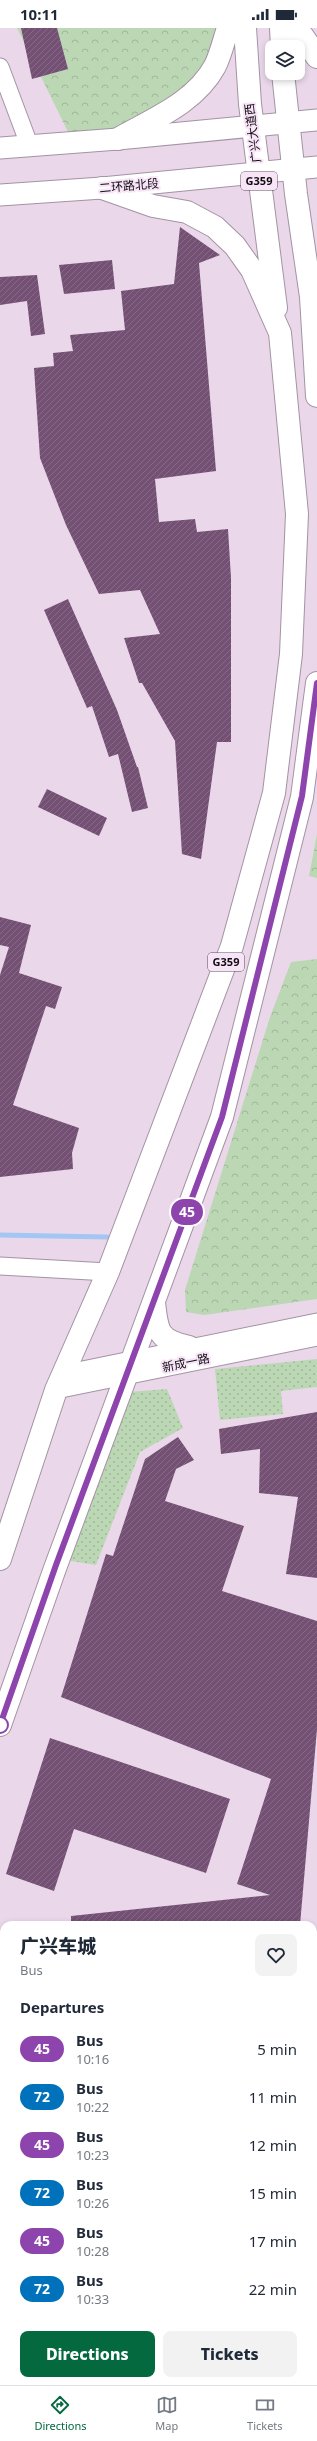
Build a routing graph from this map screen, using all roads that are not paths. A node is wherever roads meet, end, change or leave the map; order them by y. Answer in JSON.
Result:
{"nodes":[{"id":1,"x":228,"y":28,"type":"edge"},
{"id":2,"x":245,"y":28,"type":"edge"},
{"id":3,"x":281,"y":28,"type":"edge"},
{"id":4,"x":297,"y":28,"type":"edge"},
{"id":5,"x":282,"y":40,"type":"edge"},
{"id":6,"x":317,"y":56,"type":"edge"},
{"id":7,"x":0,"y":67,"type":"edge"},
{"id":8,"x":284,"y":80,"type":"edge"},
{"id":9,"x":317,"y":120,"type":"edge"},
{"id":10,"x":287,"y":123,"type":"junction"},
{"id":11,"x":252,"y":126,"type":"junction"},
{"id":12,"x":118,"y":139,"type":"junction"},
{"id":13,"x":30,"y":147,"type":"junction"},
{"id":14,"x":0,"y":148,"type":"edge"},
{"id":15,"x":317,"y":167,"type":"edge"},
{"id":16,"x":293,"y":170,"type":"junction"},
{"id":17,"x":258,"y":173,"type":"junction"},
{"id":18,"x":102,"y":188,"type":"junction"},
{"id":19,"x":0,"y":195,"type":"edge"},
{"id":20,"x":317,"y":275,"type":"edge"},
{"id":21,"x":311,"y":297,"type":"junction"},
{"id":22,"x":280,"y":333,"type":"junction"},
{"id":23,"x":317,"y":396,"type":"edge"},
{"id":24,"x":317,"y":683,"type":"edge"},
{"id":25,"x":0,"y":1266,"type":"edge"},
{"id":26,"x":108,"y":1272,"type":"junction"},
{"id":27,"x":154,"y":1301,"type":"junction"},
{"id":28,"x":317,"y":1322,"type":"edge"},
{"id":29,"x":317,"y":1337,"type":"edge"},
{"id":30,"x":189,"y":1347,"type":"junction"},
{"id":31,"x":130,"y":1367,"type":"junction"},
{"id":32,"x":60,"y":1382,"type":"junction"},
{"id":33,"x":0,"y":1559,"type":"edge"},
{"id":34,"x":0,"y":1725,"type":"edge"}],
"edges":[{"from":1,"to":12,"type":"highway"},
{"from":2,"to":11,"type":"highway","name":"广兴大道西","number":"G359"},
{"from":3,"to":5,"type":"highway"},
{"from":4,"to":6,"type":"highway"},
{"from":7,"to":13,"type":"street"},
{"from":8,"to":10,"type":"highway","number":"G359"},
{"from":9,"to":10,"type":"main road"},
{"from":10,"to":11,"type":"main road"},
{"from":10,"to":16,"type":"highway","number":"G359"},
{"from":11,"to":12,"type":"main road"},
{"from":11,"to":17,"type":"highway","name":"广兴大道西","number":"G359"},
{"from":12,"to":13,"type":"main road"},
{"from":13,"to":14,"type":"main road"},
{"from":15,"to":16,"type":"main road","name":"二环路北段"},
{"from":16,"to":17,"type":"main road","name":"二环路北段"},
{"from":16,"to":21,"type":"highway","number":"G359"},
{"from":17,"to":18,"type":"main road","name":"二环路北段"},
{"from":17,"to":22,"type":"highway","name":"广兴大道西","number":"G359"},
{"from":18,"to":19,"type":"main road","name":"二环路北段"},
{"from":18,"to":22,"type":"highway"},
{"from":20,"to":21,"type":"highway"},
{"from":21,"to":23,"type":"highway","number":"G359"},
{"from":22,"to":26,"type":"highway","number":"G359"},
{"from":24,"to":27,"type":"highway","number":"G359"},
{"from":25,"to":26,"type":"street"},
{"from":26,"to":32,"type":"highway","number":"G359"},
{"from":27,"to":30,"type":"highway"},
{"from":27,"to":31,"type":"highway","number":"G359"},
{"from":28,"to":30,"type":"street","name":"新成一路"},
{"from":29,"to":31,"type":"street","name":"新成一路"},
{"from":30,"to":31,"type":"street","name":"新成一路"},
{"from":31,"to":32,"type":"street","name":"新成一路"},
{"from":31,"to":34,"type":"highway","number":"G359"},
{"from":32,"to":33,"type":"highway","number":"G359"}]}
